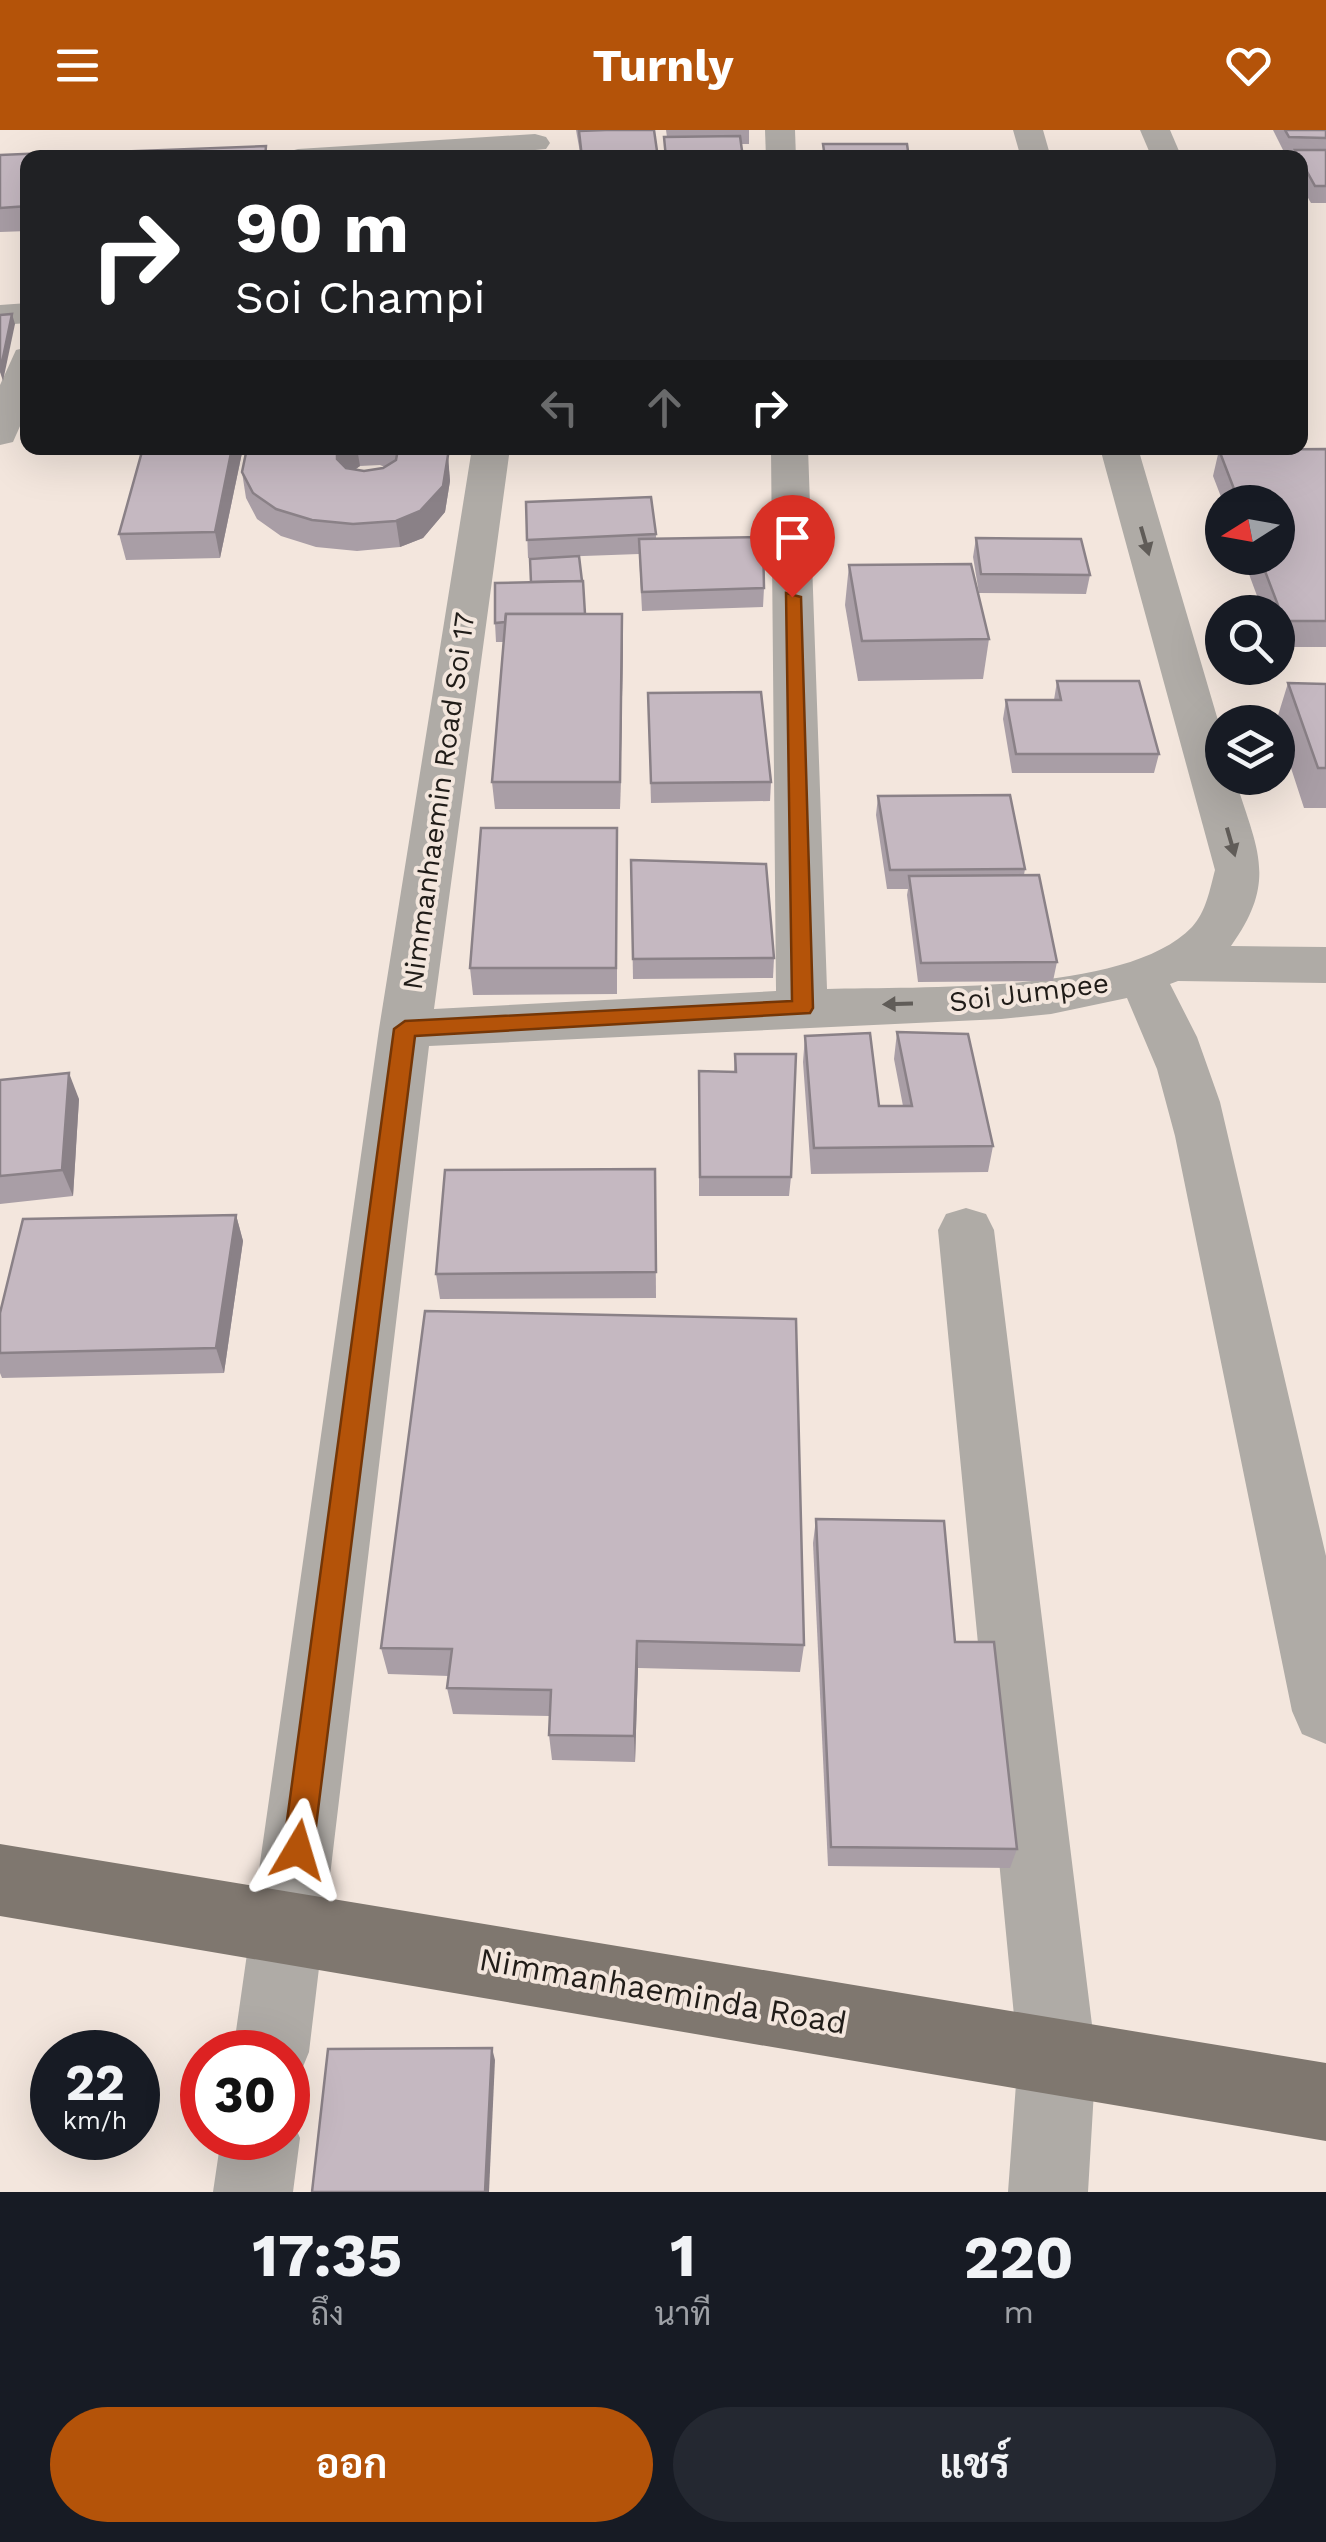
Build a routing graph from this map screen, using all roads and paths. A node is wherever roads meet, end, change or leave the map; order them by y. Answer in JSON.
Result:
{"nodes":[{"id":1,"x":535,"y":143,"type":"edge"},
{"id":2,"x":424,"y":150,"type":"edge"},
{"id":3,"x":20,"y":379,"type":"edge"},
{"id":4,"x":0,"y":434,"type":"edge"},
{"id":5,"x":490,"y":455,"type":"edge"},
{"id":6,"x":789,"y":455,"type":"edge"},
{"id":7,"x":1121,"y":455,"type":"edge"},
{"id":8,"x":1326,"y":965,"type":"edge"},
{"id":9,"x":1156,"y":970,"type":"junction"},
{"id":10,"x":802,"y":1008,"type":"junction"},
{"id":11,"x":405,"y":1029,"type":"junction"},
{"id":12,"x":966,"y":1230,"type":"dead end"},
{"id":13,"x":1326,"y":1712,"type":"edge"},
{"id":14,"x":0,"y":1880,"type":"edge"},
{"id":15,"x":288,"y":1928,"type":"junction"},
{"id":16,"x":274,"y":2030,"type":"edge"},
{"id":17,"x":1056,"y":2057,"type":"junction"},
{"id":18,"x":1326,"y":2102,"type":"edge"},
{"id":19,"x":257,"y":2160,"type":"edge"},
{"id":20,"x":252,"y":2192,"type":"edge"},
{"id":21,"x":1048,"y":2192,"type":"edge"}],
"edges":[{"from":1,"to":2,"type":"street"},
{"from":3,"to":4,"type":"street"},
{"from":5,"to":11,"type":"street","name":"Nimmanhaemin Road Soi 17"},
{"from":6,"to":10,"type":"street"},
{"from":7,"to":9,"type":"street","name":"Soi Jumpee","one_way":true},
{"from":8,"to":9,"type":"street"},
{"from":9,"to":10,"type":"street","name":"Soi Jumpee","one_way":true},
{"from":9,"to":13,"type":"street"},
{"from":10,"to":11,"type":"street","name":"Soi Jumpee"},
{"from":11,"to":15,"type":"street","name":"Nimmanhaemin Road Soi 17"},
{"from":12,"to":17,"type":"street"},
{"from":14,"to":15,"type":"main road","name":"Nimmanhaeminda Road"},
{"from":15,"to":16,"type":"street","name":"Nimmanhaemin Road Soi 17"},
{"from":15,"to":17,"type":"main road","name":"Nimmanhaeminda Road"},
{"from":17,"to":18,"type":"main road","name":"Nimmanhaeminda Road"},
{"from":17,"to":21,"type":"street"},
{"from":19,"to":20,"type":"street"}]}
